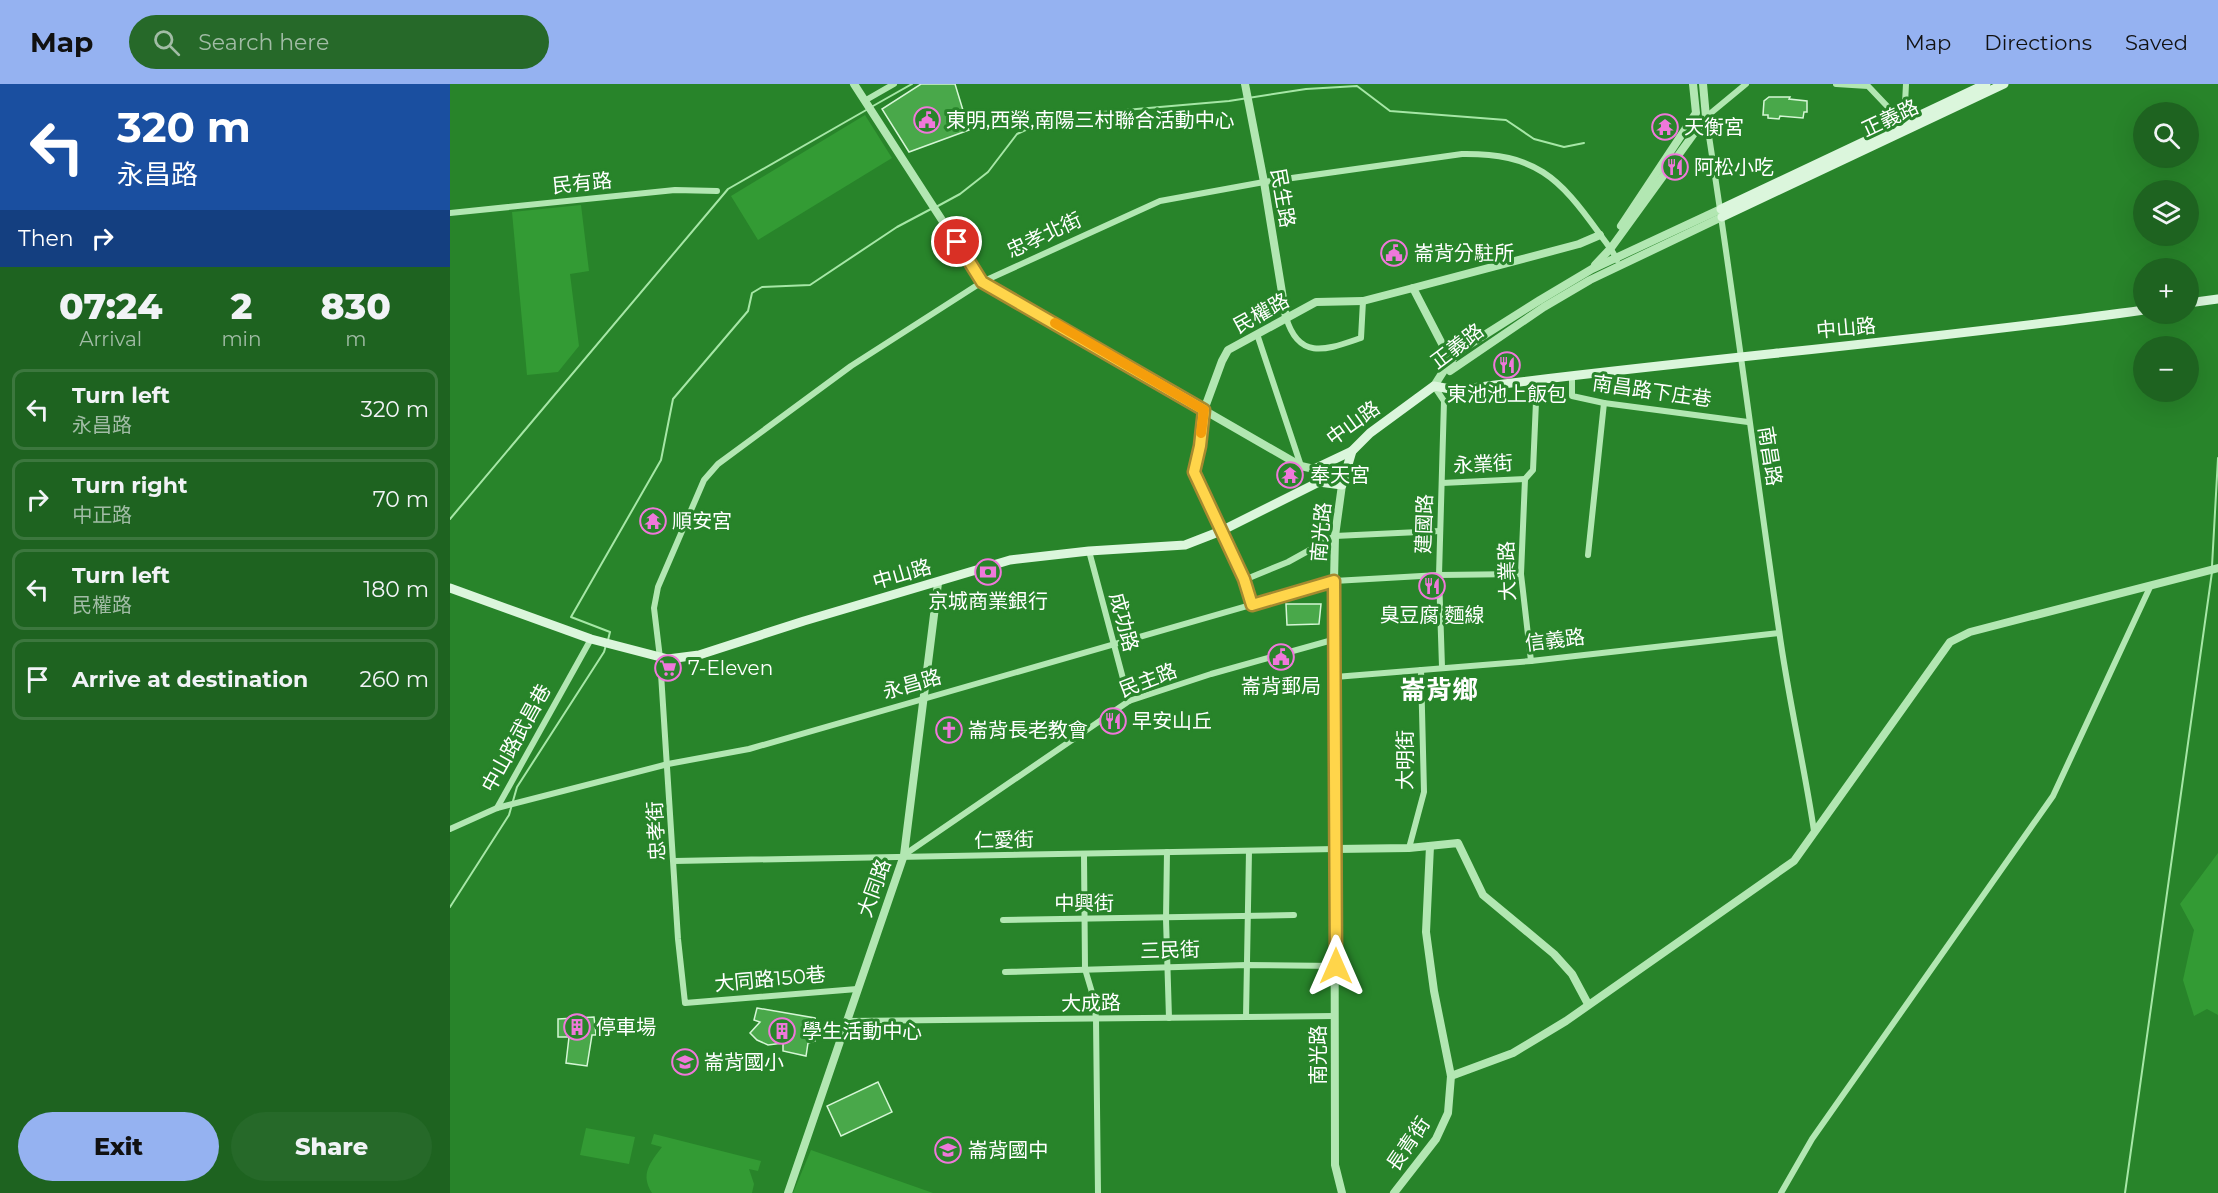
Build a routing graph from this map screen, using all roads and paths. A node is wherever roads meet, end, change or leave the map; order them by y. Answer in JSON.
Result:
{"nodes":[{"id":1,"x":854,"y":84,"type":"edge"},
{"id":2,"x":894,"y":84,"type":"edge"},
{"id":3,"x":1245,"y":84,"type":"edge"},
{"id":4,"x":1693,"y":84,"type":"edge"},
{"id":5,"x":1703,"y":84,"type":"edge"},
{"id":6,"x":1746,"y":84,"type":"edge"},
{"id":7,"x":1836,"y":84,"type":"edge"},
{"id":8,"x":1906,"y":84,"type":"edge"},
{"id":9,"x":1986,"y":84,"type":"edge"},
{"id":10,"x":2004,"y":84,"type":"edge"},
{"id":11,"x":1864,"y":85,"type":"edge"},
{"id":12,"x":866,"y":100,"type":"junction"},
{"id":13,"x":1706,"y":117,"type":"junction"},
{"id":14,"x":1906,"y":126,"type":"junction"},
{"id":15,"x":1264,"y":182,"type":"junction"},
{"id":16,"x":717,"y":191,"type":"dead end"},
{"id":17,"x":450,"y":213,"type":"edge"},
{"id":18,"x":1722,"y":213,"type":"junction"},
{"id":19,"x":1600,"y":235,"type":"junction"},
{"id":20,"x":1611,"y":248,"type":"junction"},
{"id":21,"x":1618,"y":262,"type":"junction"},
{"id":22,"x":1592,"y":269,"type":"junction"},
{"id":23,"x":1590,"y":280,"type":"junction"},
{"id":24,"x":982,"y":282,"type":"junction"},
{"id":25,"x":1413,"y":288,"type":"junction"},
{"id":26,"x":2218,"y":299,"type":"edge"},
{"id":27,"x":1363,"y":301,"type":"junction"},
{"id":28,"x":2199,"y":302,"type":"edge"},
{"id":29,"x":2133,"y":312,"type":"edge"},
{"id":30,"x":1286,"y":317,"type":"junction"},
{"id":31,"x":1257,"y":334,"type":"junction"},
{"id":32,"x":1739,"y":356,"type":"junction"},
{"id":33,"x":1452,"y":364,"type":"junction"},
{"id":34,"x":1572,"y":375,"type":"junction"},
{"id":35,"x":1536,"y":379,"type":"junction"},
{"id":36,"x":1434,"y":386,"type":"junction"},
{"id":37,"x":1604,"y":403,"type":"junction"},
{"id":38,"x":1204,"y":410,"type":"junction"},
{"id":39,"x":1748,"y":422,"type":"junction"},
{"id":40,"x":1352,"y":451,"type":"junction"},
{"id":41,"x":1301,"y":466,"type":"junction"},
{"id":42,"x":1314,"y":469,"type":"junction"},
{"id":43,"x":1525,"y":479,"type":"junction"},
{"id":44,"x":1319,"y":482,"type":"junction"},
{"id":45,"x":1442,"y":483,"type":"junction"},
{"id":46,"x":1342,"y":485,"type":"junction"},
{"id":47,"x":1221,"y":531,"type":"junction"},
{"id":48,"x":1440,"y":531,"type":"junction"},
{"id":49,"x":1335,"y":536,"type":"junction"},
{"id":50,"x":1089,"y":551,"type":"junction"},
{"id":51,"x":1588,"y":555,"type":"dead end"},
{"id":52,"x":2218,"y":568,"type":"edge"},
{"id":53,"x":1521,"y":574,"type":"junction"},
{"id":54,"x":1439,"y":575,"type":"junction"},
{"id":55,"x":1244,"y":579,"type":"junction"},
{"id":56,"x":1334,"y":581,"type":"junction"},
{"id":57,"x":938,"y":583,"type":"junction"},
{"id":58,"x":2151,"y":585,"type":"junction"},
{"id":59,"x":450,"y":588,"type":"edge"},
{"id":60,"x":1252,"y":605,"type":"junction"},
{"id":61,"x":1779,"y":633,"type":"junction"},
{"id":62,"x":591,"y":639,"type":"junction"},
{"id":63,"x":1336,"y":639,"type":"junction"},
{"id":64,"x":1114,"y":646,"type":"junction"},
{"id":65,"x":660,"y":658,"type":"junction"},
{"id":66,"x":1531,"y":661,"type":"junction"},
{"id":67,"x":1442,"y":667,"type":"junction"},
{"id":68,"x":1420,"y":670,"type":"junction"},
{"id":69,"x":1335,"y":677,"type":"junction"},
{"id":70,"x":922,"y":698,"type":"junction"},
{"id":71,"x":1129,"y":701,"type":"junction"},
{"id":72,"x":668,"y":764,"type":"junction"},
{"id":73,"x":497,"y":808,"type":"junction"},
{"id":74,"x":450,"y":829,"type":"edge"},
{"id":75,"x":1814,"y":831,"type":"junction"},
{"id":76,"x":921,"y":845,"type":"junction"},
{"id":77,"x":1430,"y":846,"type":"junction"},
{"id":78,"x":1409,"y":848,"type":"junction"},
{"id":79,"x":1335,"y":849,"type":"junction"},
{"id":80,"x":1250,"y":851,"type":"junction"},
{"id":81,"x":1167,"y":852,"type":"junction"},
{"id":82,"x":904,"y":855,"type":"junction"},
{"id":83,"x":1084,"y":855,"type":"junction"},
{"id":84,"x":928,"y":857,"type":"junction"},
{"id":85,"x":674,"y":861,"type":"junction"},
{"id":86,"x":1294,"y":915,"type":"dead end"},
{"id":87,"x":1247,"y":917,"type":"junction"},
{"id":88,"x":1166,"y":919,"type":"junction"},
{"id":89,"x":1003,"y":920,"type":"dead end"},
{"id":90,"x":1084,"y":920,"type":"junction"},
{"id":91,"x":1247,"y":965,"type":"junction"},
{"id":92,"x":1167,"y":966,"type":"junction"},
{"id":93,"x":1336,"y":966,"type":"junction"},
{"id":94,"x":1085,"y":969,"type":"junction"},
{"id":95,"x":1005,"y":972,"type":"dead end"},
{"id":96,"x":857,"y":989,"type":"junction"},
{"id":97,"x":685,"y":1003,"type":"joint"},
{"id":98,"x":1588,"y":1004,"type":"junction"},
{"id":99,"x":1334,"y":1016,"type":"junction"},
{"id":100,"x":1246,"y":1017,"type":"junction"},
{"id":101,"x":1168,"y":1018,"type":"junction"},
{"id":102,"x":1096,"y":1019,"type":"junction"},
{"id":103,"x":847,"y":1021,"type":"junction"},
{"id":104,"x":1451,"y":1076,"type":"junction"},
{"id":105,"x":788,"y":1193,"type":"edge"},
{"id":106,"x":1098,"y":1193,"type":"edge"},
{"id":107,"x":1342,"y":1193,"type":"edge"},
{"id":108,"x":1394,"y":1193,"type":"edge"},
{"id":109,"x":1781,"y":1193,"type":"edge"}],
"edges":[{"from":1,"to":12,"type":"street"},
{"from":2,"to":12,"type":"street"},
{"from":3,"to":15,"type":"street","name":"民生路"},
{"from":4,"to":20,"type":"street"},
{"from":5,"to":13,"type":"street","name":"南昌路"},
{"from":6,"to":13,"type":"street"},
{"from":7,"to":11,"type":"street"},
{"from":8,"to":14,"type":"street"},
{"from":9,"to":14,"type":"main road","name":"正義路"},
{"from":10,"to":14,"type":"main road","name":"正義路"},
{"from":11,"to":14,"type":"street"},
{"from":12,"to":24,"type":"street"},
{"from":13,"to":18,"type":"street","name":"南昌路"},
{"from":13,"to":20,"type":"street"},
{"from":14,"to":18,"type":"main road","name":"正義路"},
{"from":15,"to":19,"type":"street","name":"忠孝北街"},
{"from":15,"to":24,"type":"street","name":"忠孝北街"},
{"from":15,"to":30,"type":"street","name":"民生路"},
{"from":16,"to":17,"type":"street","name":"民有路"},
{"from":18,"to":21,"type":"street","name":"正義路"},
{"from":18,"to":32,"type":"street","name":"南昌路"},
{"from":19,"to":20,"type":"street","name":"忠孝北街"},
{"from":19,"to":25,"type":"street","name":"民權路"},
{"from":20,"to":21,"type":"street","name":"忠孝北街"},
{"from":20,"to":22,"type":"street"},
{"from":21,"to":22,"type":"street","name":"正義路"},
{"from":21,"to":23,"type":"street","name":"正義路"},
{"from":22,"to":23,"type":"street"},
{"from":22,"to":33,"type":"street","name":"正義路"},
{"from":23,"to":33,"type":"street","name":"正義路"},
{"from":24,"to":38,"type":"street"},
{"from":24,"to":65,"type":"street","name":"忠孝北街"},
{"from":25,"to":27,"type":"street","name":"民權路"},
{"from":25,"to":33,"type":"street"},
{"from":26,"to":28,"type":"main road"},
{"from":27,"to":30,"type":"street","name":"民權路"},
{"from":27,"to":30,"type":"street"},
{"from":29,"to":32,"type":"main road","name":"中山路"},
{"from":30,"to":31,"type":"street","name":"民權路"},
{"from":31,"to":38,"type":"street","name":"民權路"},
{"from":31,"to":41,"type":"street"},
{"from":32,"to":34,"type":"main road","name":"中山路"},
{"from":32,"to":39,"type":"street","name":"南昌路"},
{"from":33,"to":36,"type":"street","name":"正義路"},
{"from":34,"to":35,"type":"main road","name":"中山路"},
{"from":34,"to":37,"type":"street","name":"南昌路下庄巷"},
{"from":35,"to":36,"type":"main road","name":"中山路"},
{"from":35,"to":43,"type":"street","name":"大業路"},
{"from":36,"to":40,"type":"main road","name":"中山路"},
{"from":36,"to":45,"type":"street","name":"建國路"},
{"from":37,"to":39,"type":"street","name":"南昌路下庄巷"},
{"from":37,"to":51,"type":"street"},
{"from":38,"to":41,"type":"street"},
{"from":38,"to":47,"type":"street","name":"民權路"},
{"from":39,"to":61,"type":"street","name":"南昌路"},
{"from":40,"to":42,"type":"main road","name":"中山路"},
{"from":40,"to":46,"type":"main road"},
{"from":41,"to":42,"type":"street"},
{"from":42,"to":44,"type":"main road","name":"中山路"},
{"from":43,"to":45,"type":"street","name":"永業街"},
{"from":43,"to":53,"type":"street","name":"大業路"},
{"from":44,"to":46,"type":"main road"},
{"from":44,"to":47,"type":"main road","name":"中山路"},
{"from":45,"to":48,"type":"street","name":"建國路"},
{"from":46,"to":49,"type":"street","name":"南光路"},
{"from":47,"to":50,"type":"main road","name":"中山路"},
{"from":47,"to":55,"type":"street"},
{"from":48,"to":49,"type":"street"},
{"from":48,"to":54,"type":"street","name":"建國路"},
{"from":49,"to":55,"type":"street"},
{"from":49,"to":56,"type":"street","name":"南光路"},
{"from":50,"to":57,"type":"main road","name":"中山路"},
{"from":50,"to":64,"type":"street","name":"成功路"},
{"from":52,"to":58,"type":"street"},
{"from":53,"to":54,"type":"street","name":"永昌路"},
{"from":53,"to":66,"type":"street","name":"大業路"},
{"from":54,"to":56,"type":"street","name":"永昌路"},
{"from":54,"to":67,"type":"street","name":"建國路"},
{"from":55,"to":60,"type":"street"},
{"from":56,"to":60,"type":"street","name":"永昌路"},
{"from":56,"to":63,"type":"street","name":"南光路"},
{"from":57,"to":65,"type":"main road","name":"中山路"},
{"from":57,"to":70,"type":"street","name":"大同路"},
{"from":58,"to":75,"type":"street"},
{"from":58,"to":109,"type":"street"},
{"from":59,"to":62,"type":"main road","name":"中山路"},
{"from":60,"to":64,"type":"street","name":"永昌路"},
{"from":61,"to":66,"type":"street","name":"信義路"},
{"from":61,"to":75,"type":"street","name":"南昌路"},
{"from":62,"to":65,"type":"main road","name":"中山路"},
{"from":62,"to":73,"type":"street","name":"中山路武昌巷"},
{"from":63,"to":69,"type":"street","name":"南光路"},
{"from":63,"to":71,"type":"street","name":"民主路"},
{"from":64,"to":70,"type":"street","name":"永昌路"},
{"from":64,"to":71,"type":"street","name":"成功路"},
{"from":65,"to":72,"type":"street","name":"忠孝街"},
{"from":66,"to":67,"type":"street","name":"信義路"},
{"from":67,"to":68,"type":"street","name":"信義路"},
{"from":68,"to":69,"type":"street","name":"信義路"},
{"from":68,"to":78,"type":"street","name":"大明街"},
{"from":69,"to":79,"type":"street","name":"南光路"},
{"from":70,"to":72,"type":"street","name":"永昌路"},
{"from":70,"to":82,"type":"street","name":"大同路"},
{"from":71,"to":76,"type":"street","name":"民主路"},
{"from":72,"to":73,"type":"street","name":"永昌路"},
{"from":72,"to":85,"type":"street","name":"忠孝街"},
{"from":73,"to":74,"type":"street","name":"中山路武昌巷"},
{"from":75,"to":98,"type":"street"},
{"from":76,"to":82,"type":"street","name":"民主路"},
{"from":76,"to":84,"type":"street"},
{"from":77,"to":78,"type":"street"},
{"from":77,"to":98,"type":"street"},
{"from":77,"to":104,"type":"street","name":"長青街"},
{"from":78,"to":79,"type":"street"},
{"from":79,"to":80,"type":"street","name":"仁愛街"},
{"from":79,"to":93,"type":"street","name":"南光路"},
{"from":80,"to":81,"type":"street","name":"仁愛街"},
{"from":80,"to":87,"type":"street"},
{"from":81,"to":83,"type":"street","name":"仁愛街"},
{"from":81,"to":88,"type":"street"},
{"from":82,"to":84,"type":"street","name":"仁愛街"},
{"from":82,"to":85,"type":"street","name":"仁愛街"},
{"from":82,"to":96,"type":"street","name":"大同路"},
{"from":83,"to":84,"type":"street","name":"仁愛街"},
{"from":83,"to":90,"type":"street"},
{"from":85,"to":97,"type":"street","name":"忠孝街"},
{"from":86,"to":87,"type":"street","name":"三民街"},
{"from":87,"to":88,"type":"street","name":"三民街"},
{"from":87,"to":91,"type":"street"},
{"from":88,"to":90,"type":"street","name":"中興街"},
{"from":88,"to":92,"type":"street"},
{"from":89,"to":90,"type":"street","name":"中興街"},
{"from":90,"to":94,"type":"street"},
{"from":91,"to":92,"type":"street","name":"三民街"},
{"from":91,"to":93,"type":"street","name":"三民街"},
{"from":91,"to":100,"type":"street"},
{"from":92,"to":94,"type":"street","name":"三民街"},
{"from":92,"to":101,"type":"street"},
{"from":93,"to":99,"type":"street","name":"南光路"},
{"from":94,"to":95,"type":"street","name":"三民街"},
{"from":94,"to":102,"type":"street"},
{"from":96,"to":97,"type":"street","name":"大同路150巷"},
{"from":96,"to":103,"type":"street","name":"大同路"},
{"from":98,"to":104,"type":"street"},
{"from":99,"to":100,"type":"street","name":"大成路"},
{"from":99,"to":107,"type":"street","name":"南光路"},
{"from":100,"to":101,"type":"street","name":"大成路"},
{"from":101,"to":102,"type":"street","name":"大成路"},
{"from":102,"to":103,"type":"street","name":"大成路"},
{"from":102,"to":106,"type":"street"},
{"from":103,"to":105,"type":"street","name":"大同路"},
{"from":104,"to":108,"type":"street","name":"長青街"}]}
